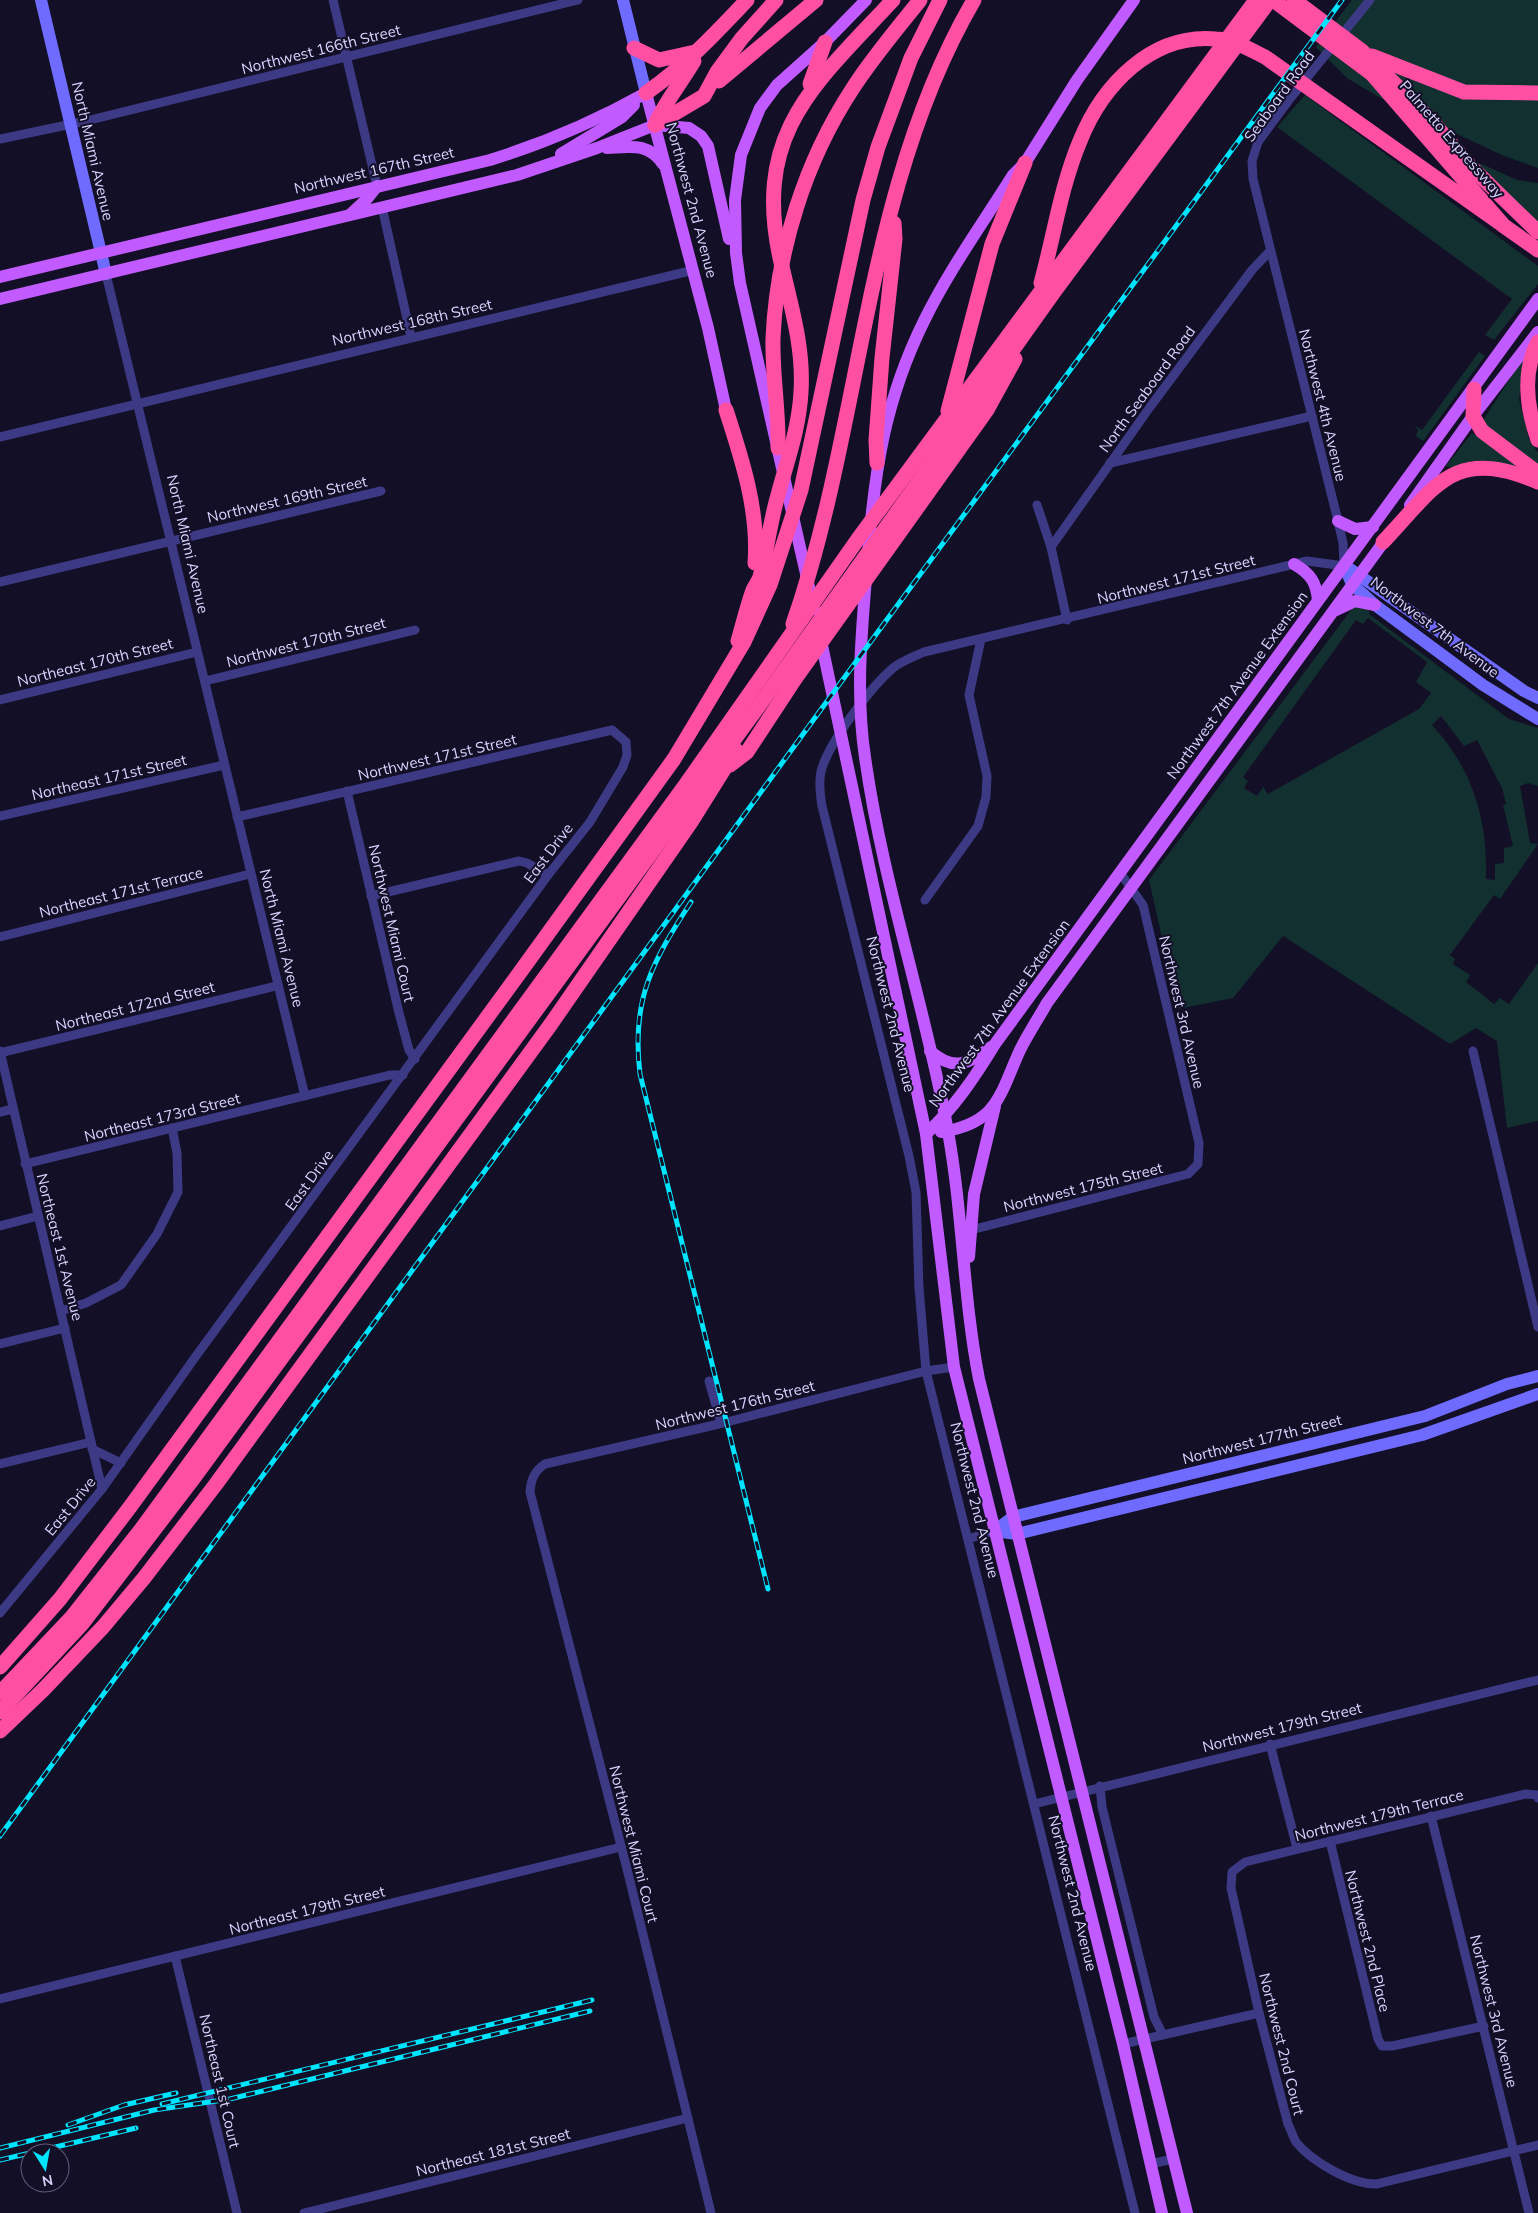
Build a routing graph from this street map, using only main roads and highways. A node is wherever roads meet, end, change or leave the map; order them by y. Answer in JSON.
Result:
{"nodes":[{"id":1,"x":748,"y":0,"type":"edge"},
{"id":2,"x":776,"y":0,"type":"edge"},
{"id":3,"x":816,"y":0,"type":"edge"},
{"id":4,"x":866,"y":0,"type":"edge"},
{"id":5,"x":893,"y":0,"type":"edge"},
{"id":6,"x":920,"y":0,"type":"edge"},
{"id":7,"x":940,"y":0,"type":"edge"},
{"id":8,"x":974,"y":0,"type":"edge"},
{"id":9,"x":1134,"y":0,"type":"edge"},
{"id":10,"x":1256,"y":0,"type":"edge"},
{"id":11,"x":1272,"y":0,"type":"edge"},
{"id":12,"x":1298,"y":8,"type":"edge"},
{"id":13,"x":825,"y":42,"type":"junction"},
{"id":14,"x":1343,"y":45,"type":"junction"},
{"id":15,"x":634,"y":48,"type":"road end"},
{"id":16,"x":699,"y":51,"type":"junction"},
{"id":17,"x":1362,"y":51,"type":"junction"},
{"id":18,"x":646,"y":93,"type":"junction"},
{"id":19,"x":1538,"y":93,"type":"edge"},
{"id":20,"x":704,"y":96,"type":"junction"},
{"id":21,"x":800,"y":106,"type":"junction"},
{"id":22,"x":655,"y":125,"type":"junction"},
{"id":23,"x":597,"y":148,"type":"junction"},
{"id":24,"x":1025,"y":163,"type":"junction"},
{"id":25,"x":538,"y":168,"type":"junction"},
{"id":26,"x":665,"y":168,"type":"junction"},
{"id":27,"x":376,"y":186,"type":"junction"},
{"id":28,"x":892,"y":209,"type":"junction"},
{"id":29,"x":350,"y":215,"type":"junction"},
{"id":30,"x":1504,"y":226,"type":"junction"},
{"id":31,"x":1538,"y":232,"type":"edge"},
{"id":32,"x":1537,"y":250,"type":"edge"},
{"id":33,"x":737,"y":260,"type":"junction"},
{"id":34,"x":0,"y":277,"type":"edge"},
{"id":35,"x":0,"y":299,"type":"edge"},
{"id":36,"x":1538,"y":299,"type":"edge"},
{"id":37,"x":1538,"y":332,"type":"edge"},
{"id":38,"x":1538,"y":342,"type":"edge"},
{"id":39,"x":1474,"y":389,"type":"junction"},
{"id":40,"x":726,"y":410,"type":"joint"},
{"id":41,"x":1473,"y":416,"type":"junction"},
{"id":42,"x":1538,"y":440,"type":"edge"},
{"id":43,"x":780,"y":453,"type":"junction"},
{"id":44,"x":877,"y":463,"type":"junction"},
{"id":45,"x":1538,"y":473,"type":"edge"},
{"id":46,"x":1538,"y":482,"type":"edge"},
{"id":47,"x":1338,"y":521,"type":"road end"},
{"id":48,"x":904,"y":526,"type":"junction"},
{"id":49,"x":1373,"y":527,"type":"junction"},
{"id":50,"x":1383,"y":542,"type":"junction"},
{"id":51,"x":1294,"y":564,"type":"road end"},
{"id":52,"x":754,"y":589,"type":"junction"},
{"id":53,"x":1318,"y":600,"type":"junction"},
{"id":54,"x":1374,"y":605,"type":"road end"},
{"id":55,"x":1332,"y":612,"type":"junction"},
{"id":56,"x":735,"y":657,"type":"junction"},
{"id":57,"x":726,"y":767,"type":"junction"},
{"id":58,"x":612,"y":895,"type":"junction"},
{"id":59,"x":995,"y":1044,"type":"junction"},
{"id":60,"x":930,"y":1051,"type":"junction"},
{"id":61,"x":995,"y":1106,"type":"junction"},
{"id":62,"x":945,"y":1116,"type":"junction"},
{"id":63,"x":948,"y":1130,"type":"junction"},
{"id":64,"x":926,"y":1134,"type":"junction"},
{"id":65,"x":966,"y":1287,"type":"junction"},
{"id":66,"x":0,"y":1668,"type":"edge"},
{"id":67,"x":0,"y":1693,"type":"edge"},
{"id":68,"x":0,"y":1712,"type":"edge"},
{"id":69,"x":0,"y":1730,"type":"edge"},
{"id":70,"x":1162,"y":2213,"type":"edge"},
{"id":71,"x":1187,"y":2213,"type":"edge"}],
"edges":[{"from":1,"to":16,"type":"highway"},
{"from":2,"to":20,"type":"highway"},
{"from":3,"to":20,"type":"highway"},
{"from":4,"to":13,"type":"main road"},
{"from":5,"to":21,"type":"highway"},
{"from":6,"to":43,"type":"highway"},
{"from":7,"to":56,"type":"highway"},
{"from":8,"to":28,"type":"highway"},
{"from":9,"to":24,"type":"main road"},
{"from":10,"to":58,"type":"highway"},
{"from":11,"to":12,"type":"highway","name":"Palmetto Expressway"},
{"from":11,"to":58,"type":"highway"},
{"from":12,"to":14,"type":"highway","name":"Palmetto Expressway"},
{"from":13,"to":21,"type":"highway"},
{"from":13,"to":33,"type":"main road"},
{"from":14,"to":17,"type":"highway","name":"Palmetto Expressway"},
{"from":14,"to":30,"type":"highway","name":"Palmetto Expressway"},
{"from":15,"to":16,"type":"highway"},
{"from":16,"to":18,"type":"highway"},
{"from":16,"to":22,"type":"highway"},
{"from":17,"to":19,"type":"highway"},
{"from":17,"to":31,"type":"highway"},
{"from":18,"to":22,"type":"main road","name":"Northwest 2nd Avenue"},
{"from":18,"to":25,"type":"main road"},
{"from":18,"to":27,"type":"main road","name":"Northwest 167th Street"},
{"from":20,"to":22,"type":"highway"},
{"from":21,"to":52,"type":"highway"},
{"from":22,"to":23,"type":"main road"},
{"from":22,"to":26,"type":"main road","name":"Northwest 2nd Avenue"},
{"from":22,"to":33,"type":"main road"},
{"from":23,"to":25,"type":"main road"},
{"from":23,"to":26,"type":"main road"},
{"from":24,"to":44,"type":"main road"},
{"from":24,"to":48,"type":"highway"},
{"from":25,"to":29,"type":"main road"},
{"from":26,"to":40,"type":"main road","name":"Northwest 2nd Avenue"},
{"from":27,"to":29,"type":"main road"},
{"from":27,"to":34,"type":"main road","name":"Northwest 167th Street"},
{"from":28,"to":44,"type":"highway"},
{"from":28,"to":57,"type":"highway"},
{"from":29,"to":35,"type":"main road"},
{"from":30,"to":32,"type":"highway","name":"Palmetto Expressway"},
{"from":30,"to":48,"type":"highway"},
{"from":33,"to":43,"type":"main road","name":"Northwest 2nd Avenue"},
{"from":36,"to":39,"type":"main road","name":"Northwest 7th Avenue Extension"},
{"from":37,"to":41,"type":"main road","name":"Northwest 7th Avenue Extension"},
{"from":38,"to":42,"type":"highway"},
{"from":39,"to":41,"type":"highway"},
{"from":39,"to":49,"type":"main road","name":"Northwest 7th Avenue Extension"},
{"from":40,"to":52,"type":"highway"},
{"from":41,"to":45,"type":"highway"},
{"from":41,"to":50,"type":"main road","name":"Northwest 7th Avenue Extension"},
{"from":43,"to":64,"type":"main road","name":"Northwest 2nd Avenue"},
{"from":44,"to":60,"type":"main road"},
{"from":46,"to":50,"type":"highway"},
{"from":47,"to":49,"type":"main road"},
{"from":48,"to":57,"type":"highway"},
{"from":49,"to":53,"type":"main road","name":"Northwest 7th Avenue Extension"},
{"from":50,"to":55,"type":"main road","name":"Northwest 7th Avenue Extension"},
{"from":51,"to":53,"type":"main road"},
{"from":52,"to":56,"type":"highway"},
{"from":53,"to":59,"type":"main road","name":"Northwest 7th Avenue Extension"},
{"from":54,"to":55,"type":"main road"},
{"from":55,"to":61,"type":"main road","name":"Northwest 7th Avenue Extension"},
{"from":56,"to":66,"type":"highway"},
{"from":57,"to":69,"type":"highway"},
{"from":58,"to":67,"type":"highway"},
{"from":58,"to":68,"type":"highway"},
{"from":59,"to":60,"type":"main road"},
{"from":59,"to":62,"type":"main road","name":"Northwest 7th Avenue Extension"},
{"from":60,"to":62,"type":"main road"},
{"from":61,"to":63,"type":"main road","name":"Northwest 7th Avenue Extension"},
{"from":61,"to":65,"type":"main road"},
{"from":62,"to":63,"type":"main road"},
{"from":62,"to":64,"type":"main road","name":"Northwest 7th Avenue Extension"},
{"from":63,"to":64,"type":"main road","name":"Northwest 7th Avenue Extension"},
{"from":63,"to":65,"type":"main road"},
{"from":64,"to":70,"type":"main road","name":"Northwest 2nd Avenue"},
{"from":65,"to":71,"type":"main road"}]}
